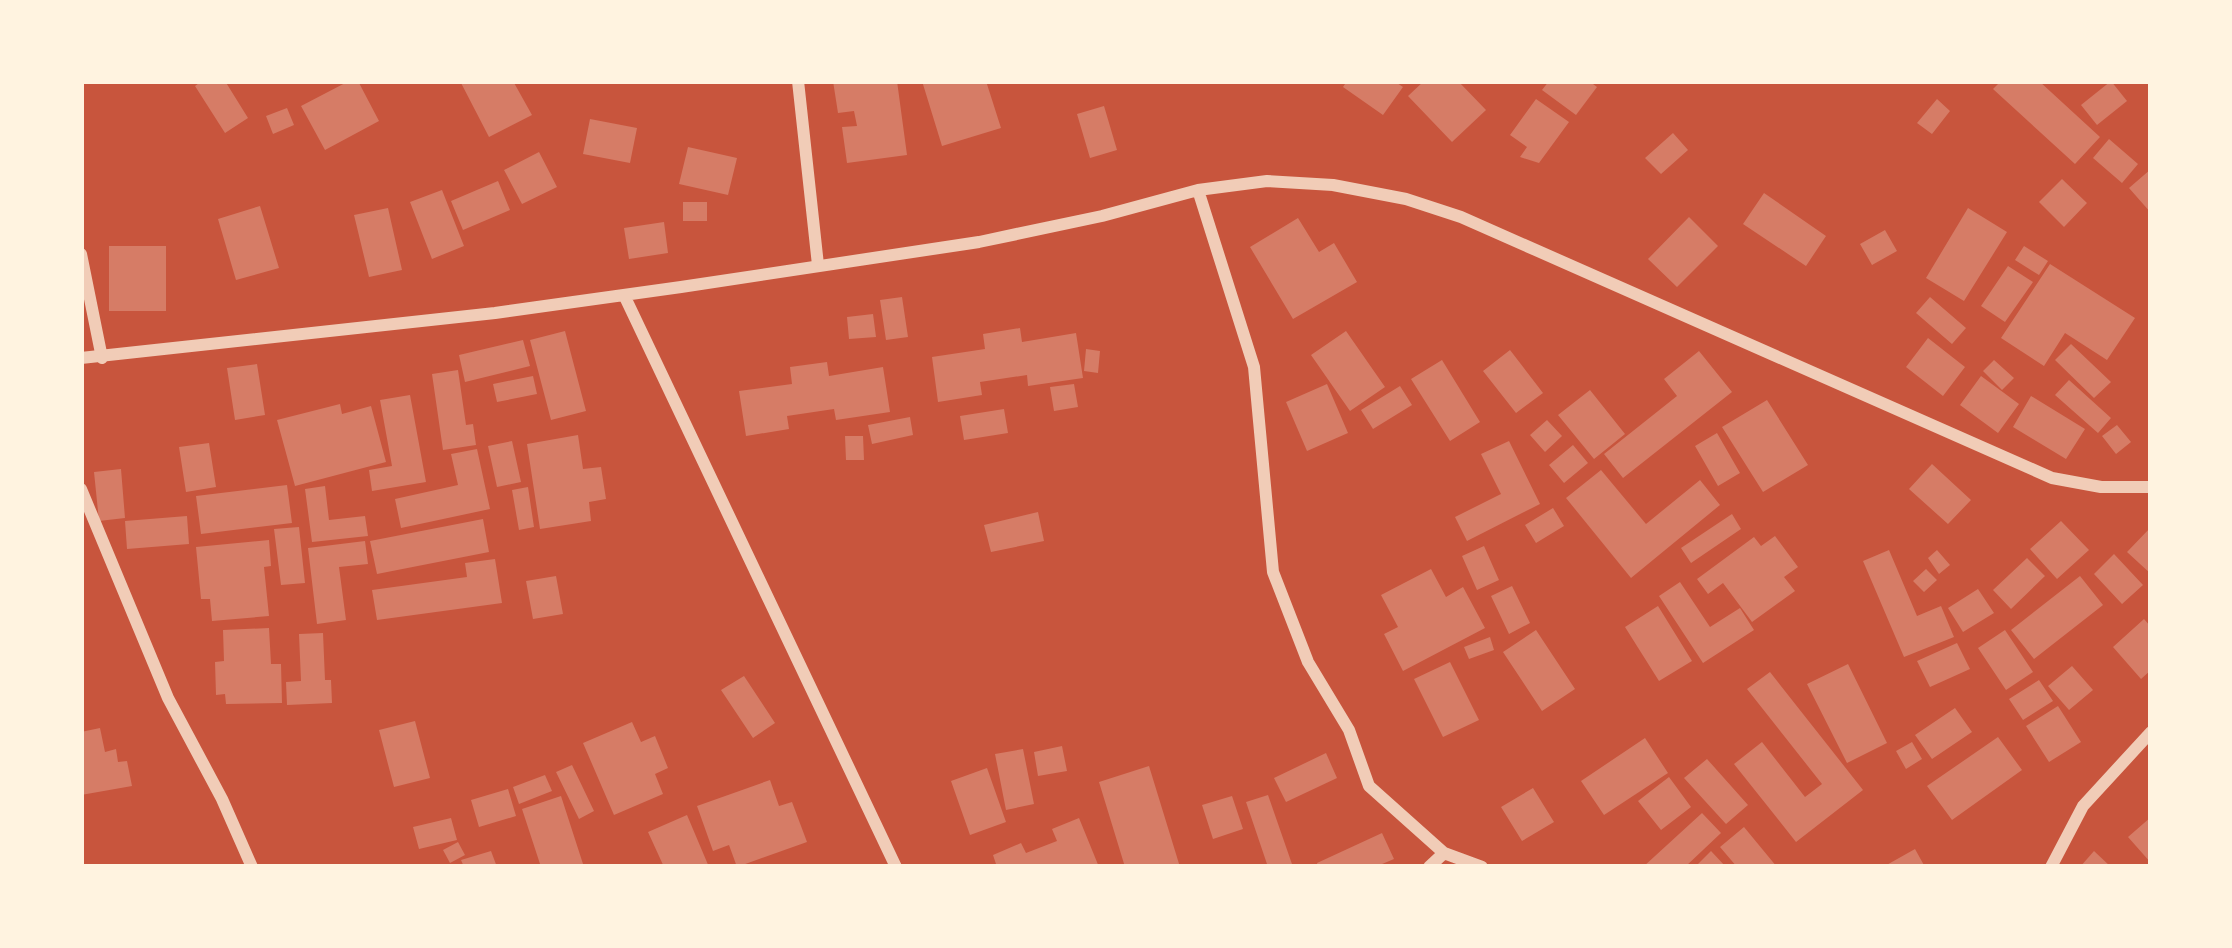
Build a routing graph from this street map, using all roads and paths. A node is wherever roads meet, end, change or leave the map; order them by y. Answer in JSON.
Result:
{"nodes":[{"id":1,"x":798,"y":81,"type":"edge"},
{"id":2,"x":1198,"y":190,"type":"junction"},
{"id":3,"x":81,"y":254,"type":"edge"},
{"id":4,"x":818,"y":265,"type":"junction"},
{"id":5,"x":624,"y":295,"type":"junction"},
{"id":6,"x":81,"y":358,"type":"edge"},
{"id":7,"x":102,"y":358,"type":"junction"},
{"id":8,"x":2151,"y":487,"type":"edge"},
{"id":9,"x":81,"y":488,"type":"edge"},
{"id":10,"x":2151,"y":732,"type":"edge"},
{"id":11,"x":1444,"y":854,"type":"junction"},
{"id":12,"x":252,"y":867,"type":"edge"},
{"id":13,"x":896,"y":867,"type":"edge"},
{"id":14,"x":1429,"y":867,"type":"edge"},
{"id":15,"x":1482,"y":867,"type":"edge"},
{"id":16,"x":2051,"y":867,"type":"edge"}],
"edges":[{"from":1,"to":4,"type":"street"},
{"from":2,"to":4,"type":"street"},
{"from":2,"to":8,"type":"street"},
{"from":2,"to":11,"type":"street"},
{"from":3,"to":7,"type":"street"},
{"from":4,"to":5,"type":"street"},
{"from":5,"to":7,"type":"street"},
{"from":5,"to":13,"type":"street"},
{"from":6,"to":7,"type":"street"},
{"from":9,"to":12,"type":"street"},
{"from":10,"to":16,"type":"street"},
{"from":11,"to":14,"type":"street"},
{"from":11,"to":15,"type":"street"}]}
